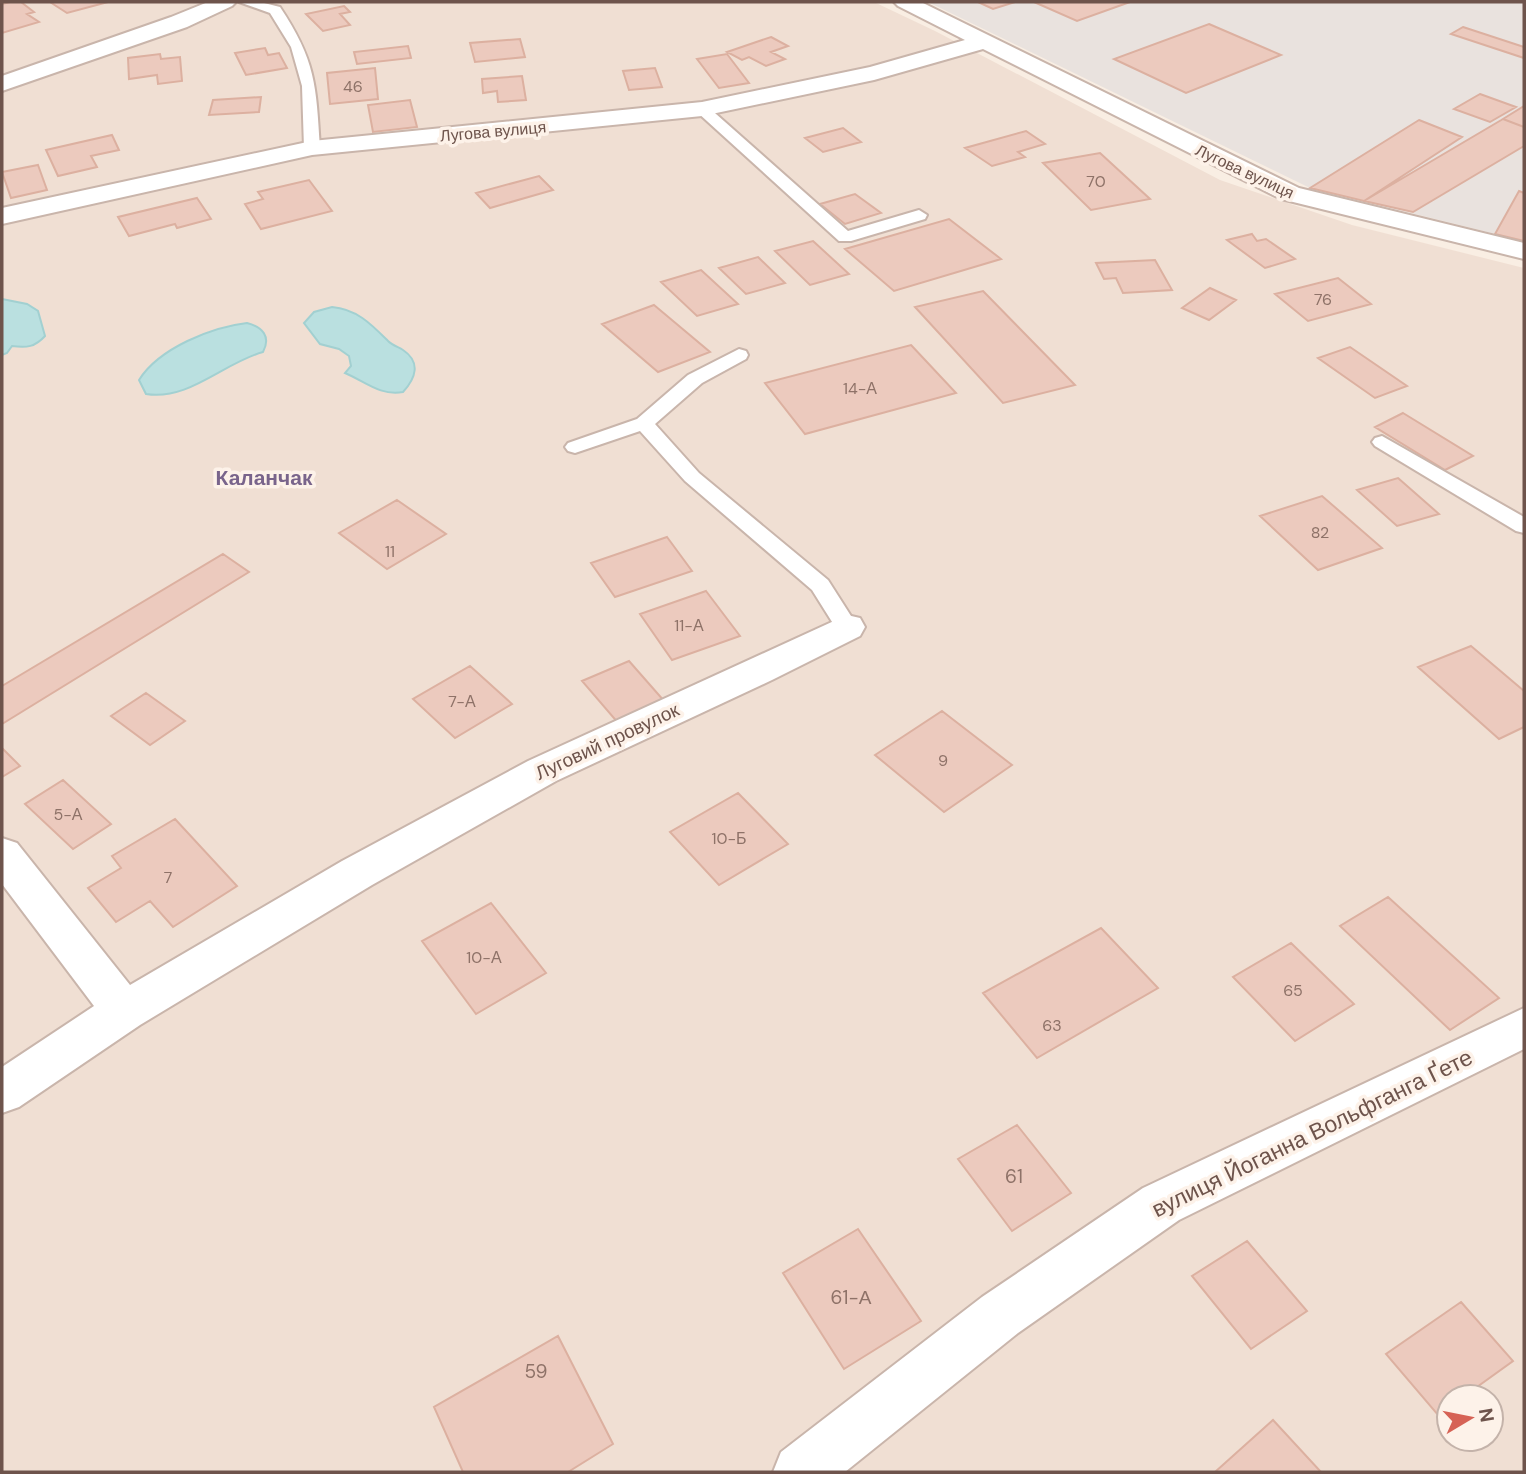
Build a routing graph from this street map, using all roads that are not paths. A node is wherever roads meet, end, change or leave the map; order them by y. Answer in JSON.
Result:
{"nodes":[{"id":1,"x":225,"y":2,"type":"edge"},
{"id":2,"x":246,"y":2,"type":"edge"},
{"id":3,"x":905,"y":2,"type":"edge"},
{"id":4,"x":984,"y":42,"type":"junction"},
{"id":5,"x":2,"y":84,"type":"edge"},
{"id":6,"x":702,"y":109,"type":"junction"},
{"id":7,"x":312,"y":148,"type":"junction"},
{"id":8,"x":919,"y":215,"type":"dead end"},
{"id":9,"x":2,"y":216,"type":"edge"},
{"id":10,"x":1524,"y":251,"type":"edge"},
{"id":11,"x":739,"y":355,"type":"dead end"},
{"id":12,"x":644,"y":423,"type":"junction"},
{"id":13,"x":1382,"y":442,"type":"dead end"},
{"id":14,"x":575,"y":447,"type":"dead end"},
{"id":15,"x":1524,"y":526,"type":"edge"},
{"id":16,"x":847,"y":627,"type":"joint"},
{"id":17,"x":2,"y":854,"type":"edge"},
{"id":18,"x":124,"y":1011,"type":"junction"},
{"id":19,"x":1524,"y":1027,"type":"edge"},
{"id":20,"x":2,"y":1092,"type":"edge"},
{"id":21,"x":801,"y":1472,"type":"edge"}],
"edges":[{"from":1,"to":5,"type":"street"},
{"from":2,"to":7,"type":"lane"},
{"from":3,"to":4,"type":"street","name":"Лугова вулиця"},
{"from":4,"to":6,"type":"street","name":"Лугова вулиця"},
{"from":4,"to":10,"type":"street","name":"Лугова вулиця"},
{"from":6,"to":7,"type":"street","name":"Лугова вулиця"},
{"from":6,"to":8,"type":"lane"},
{"from":7,"to":9,"type":"street","name":"Лугова вулиця"},
{"from":11,"to":12,"type":"lane"},
{"from":12,"to":14,"type":"lane"},
{"from":12,"to":16,"type":"lane","name":"Луговий провулок"},
{"from":13,"to":15,"type":"lane"},
{"from":16,"to":18,"type":"street","name":"Луговий провулок"},
{"from":17,"to":18,"type":"street"},
{"from":18,"to":20,"type":"street","name":"Луговий провулок"},
{"from":19,"to":21,"type":"street","name":"вулиця Йоганна Вольфганга Ґете"}]}
